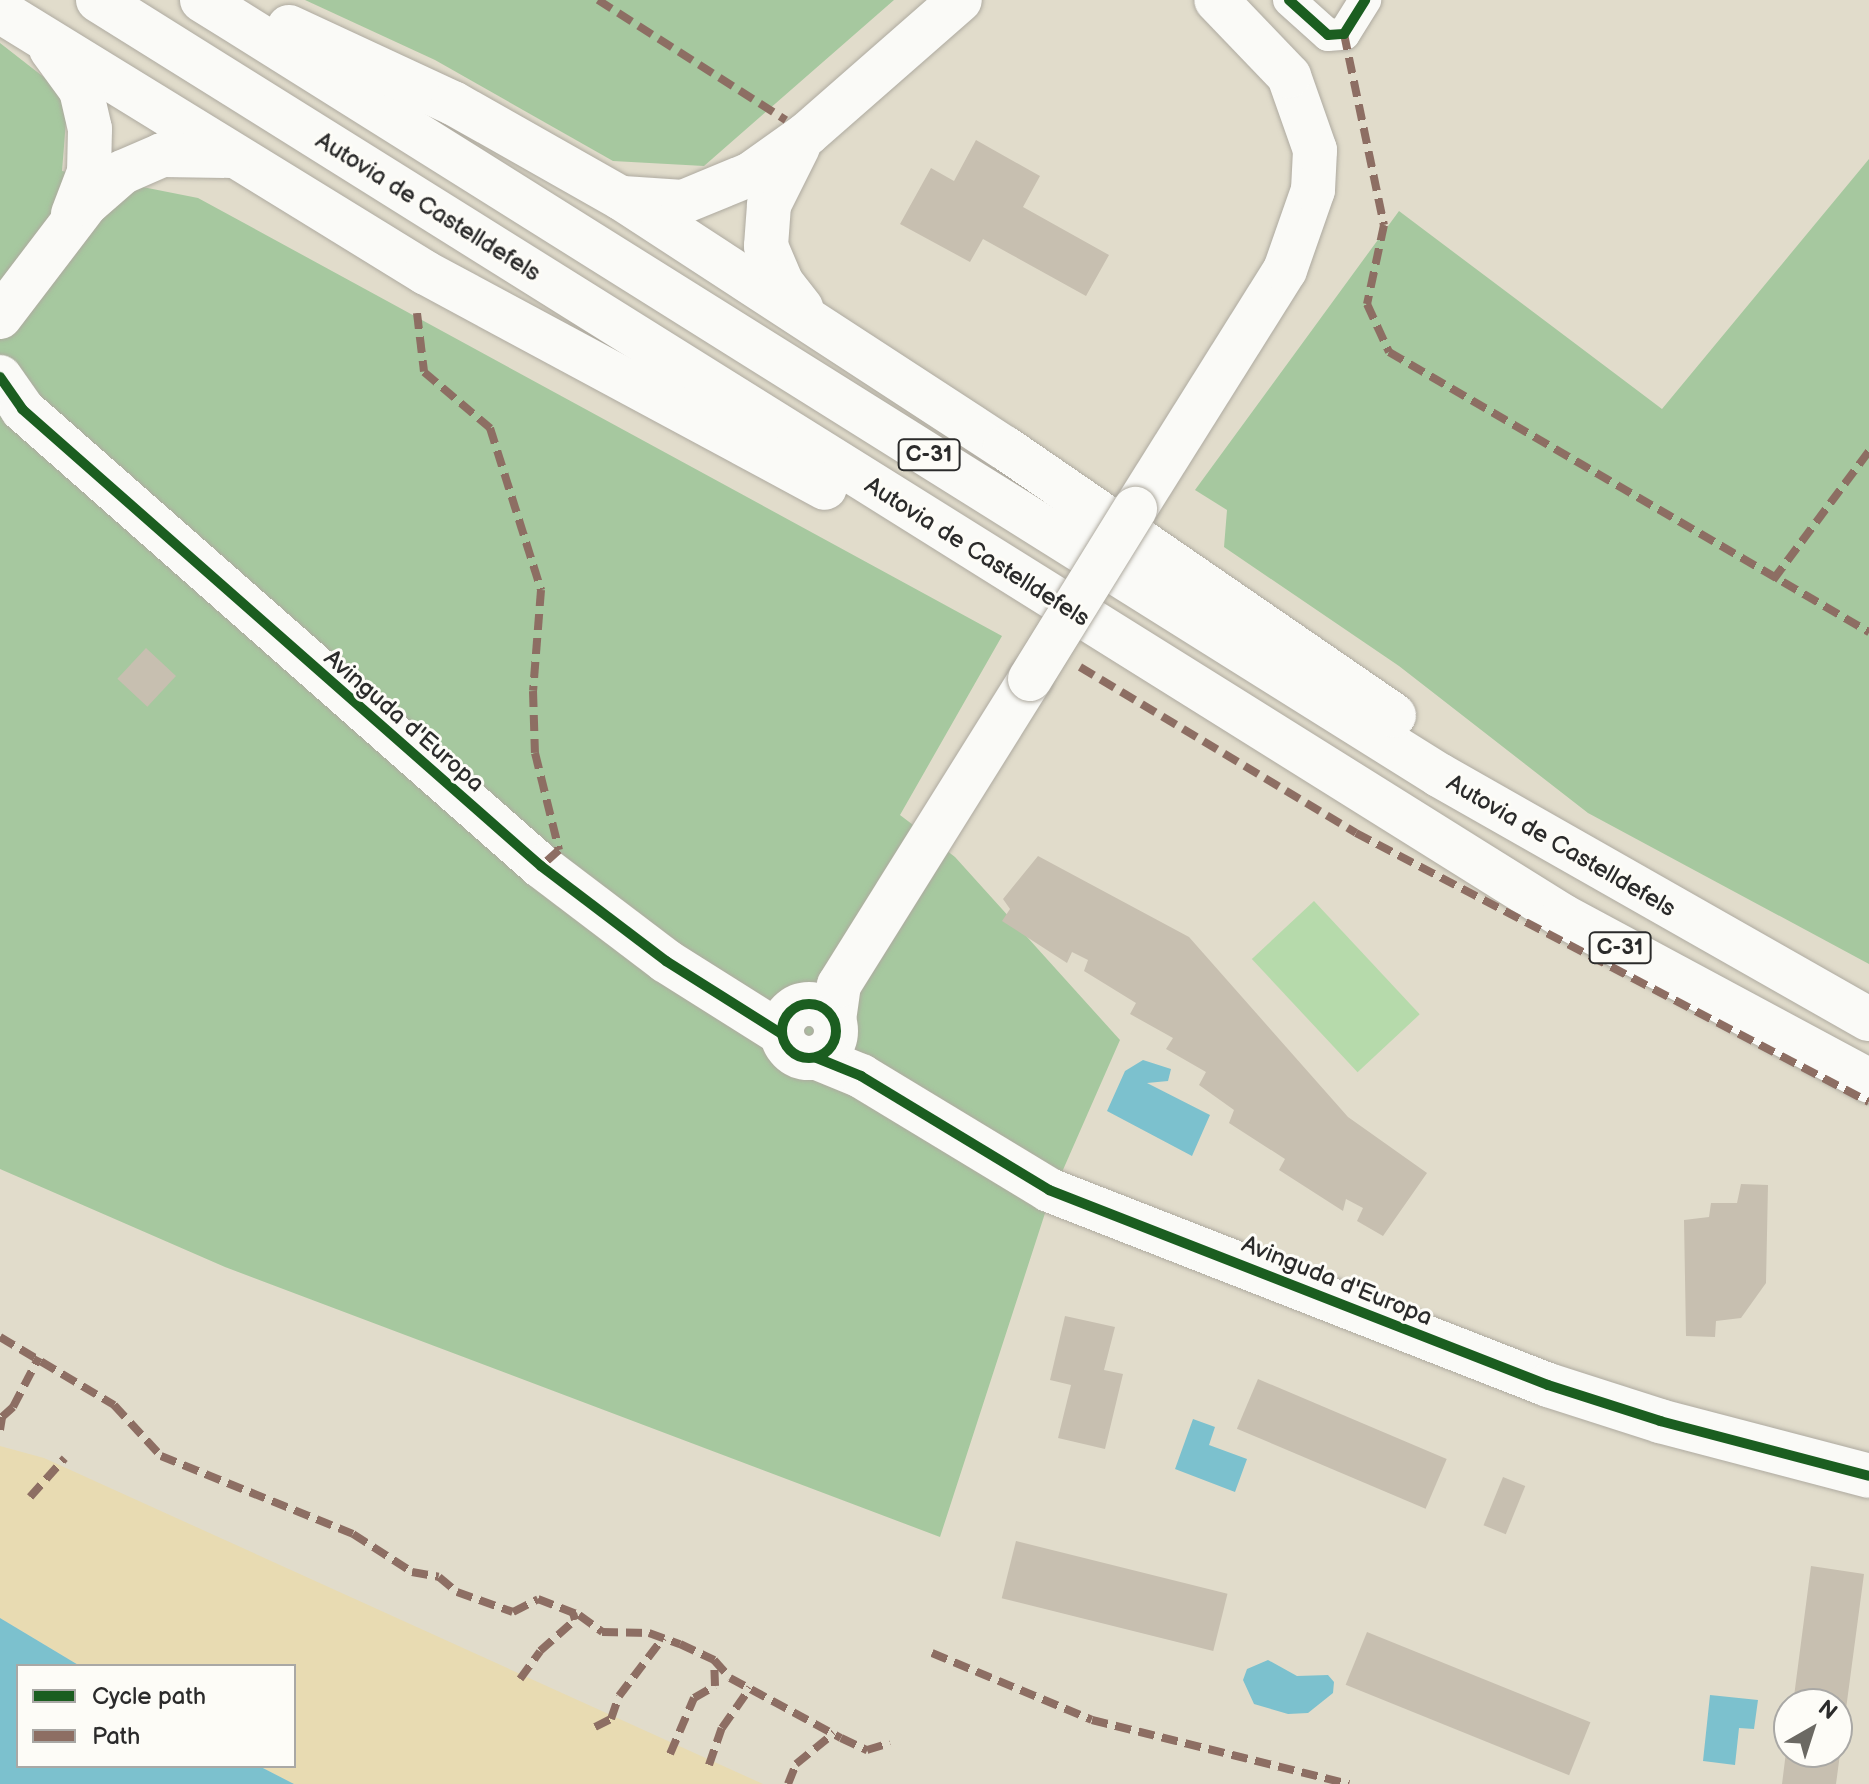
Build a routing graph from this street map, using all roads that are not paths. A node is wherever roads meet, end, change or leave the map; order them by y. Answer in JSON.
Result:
{"nodes":[{"id":1,"x":98,"y":0,"type":"edge"},
{"id":2,"x":202,"y":0,"type":"edge"},
{"id":3,"x":231,"y":0,"type":"edge"},
{"id":4,"x":960,"y":0,"type":"edge"},
{"id":5,"x":1216,"y":0,"type":"edge"},
{"id":6,"x":1289,"y":0,"type":"edge"},
{"id":7,"x":1365,"y":0,"type":"edge"},
{"id":8,"x":12,"y":19,"type":"edge"},
{"id":9,"x":807,"y":134,"type":"junction"},
{"id":10,"x":233,"y":157,"type":"junction"},
{"id":11,"x":621,"y":198,"type":"junction"},
{"id":12,"x":63,"y":232,"type":"junction"},
{"id":13,"x":3,"y":322,"type":"edge"},
{"id":14,"x":823,"y":329,"type":"junction"},
{"id":15,"x":7,"y":393,"type":"edge"},
{"id":16,"x":1043,"y":594,"type":"junction"},
{"id":17,"x":1660,"y":904,"type":"junction"},
{"id":18,"x":1869,"y":1019,"type":"edge"},
{"id":19,"x":815,"y":1021,"type":"junction"},
{"id":20,"x":1869,"y":1081,"type":"edge"},
{"id":21,"x":1869,"y":1476,"type":"edge"}],
"edges":[{"from":1,"to":16,"type":"main road","name":"Autovia de Castelldefels","number":"C-31"},
{"from":2,"to":17,"type":"main road","name":"Autovia de Castelldefels","number":"C-31"},
{"from":3,"to":11,"type":"main road"},
{"from":4,"to":9,"type":"main road"},
{"from":5,"to":19,"type":"main road","bridge":true},
{"from":6,"to":7,"type":"street"},
{"from":8,"to":10,"type":"main road"},
{"from":8,"to":12,"type":"main road"},
{"from":9,"to":11,"type":"main road"},
{"from":9,"to":14,"type":"main road"},
{"from":10,"to":12,"type":"main road"},
{"from":10,"to":16,"type":"main road"},
{"from":11,"to":14,"type":"main road"},
{"from":12,"to":13,"type":"main road"},
{"from":14,"to":17,"type":"main road"},
{"from":15,"to":19,"type":"main road","name":"Avinguda d'Europa"},
{"from":16,"to":20,"type":"main road","name":"Autovia de Castelldefels","number":"C-31"},
{"from":17,"to":18,"type":"main road","name":"Autovia de Castelldefels","number":"C-31"},
{"from":19,"to":21,"type":"main road","name":"Avinguda d'Europa"}]}
